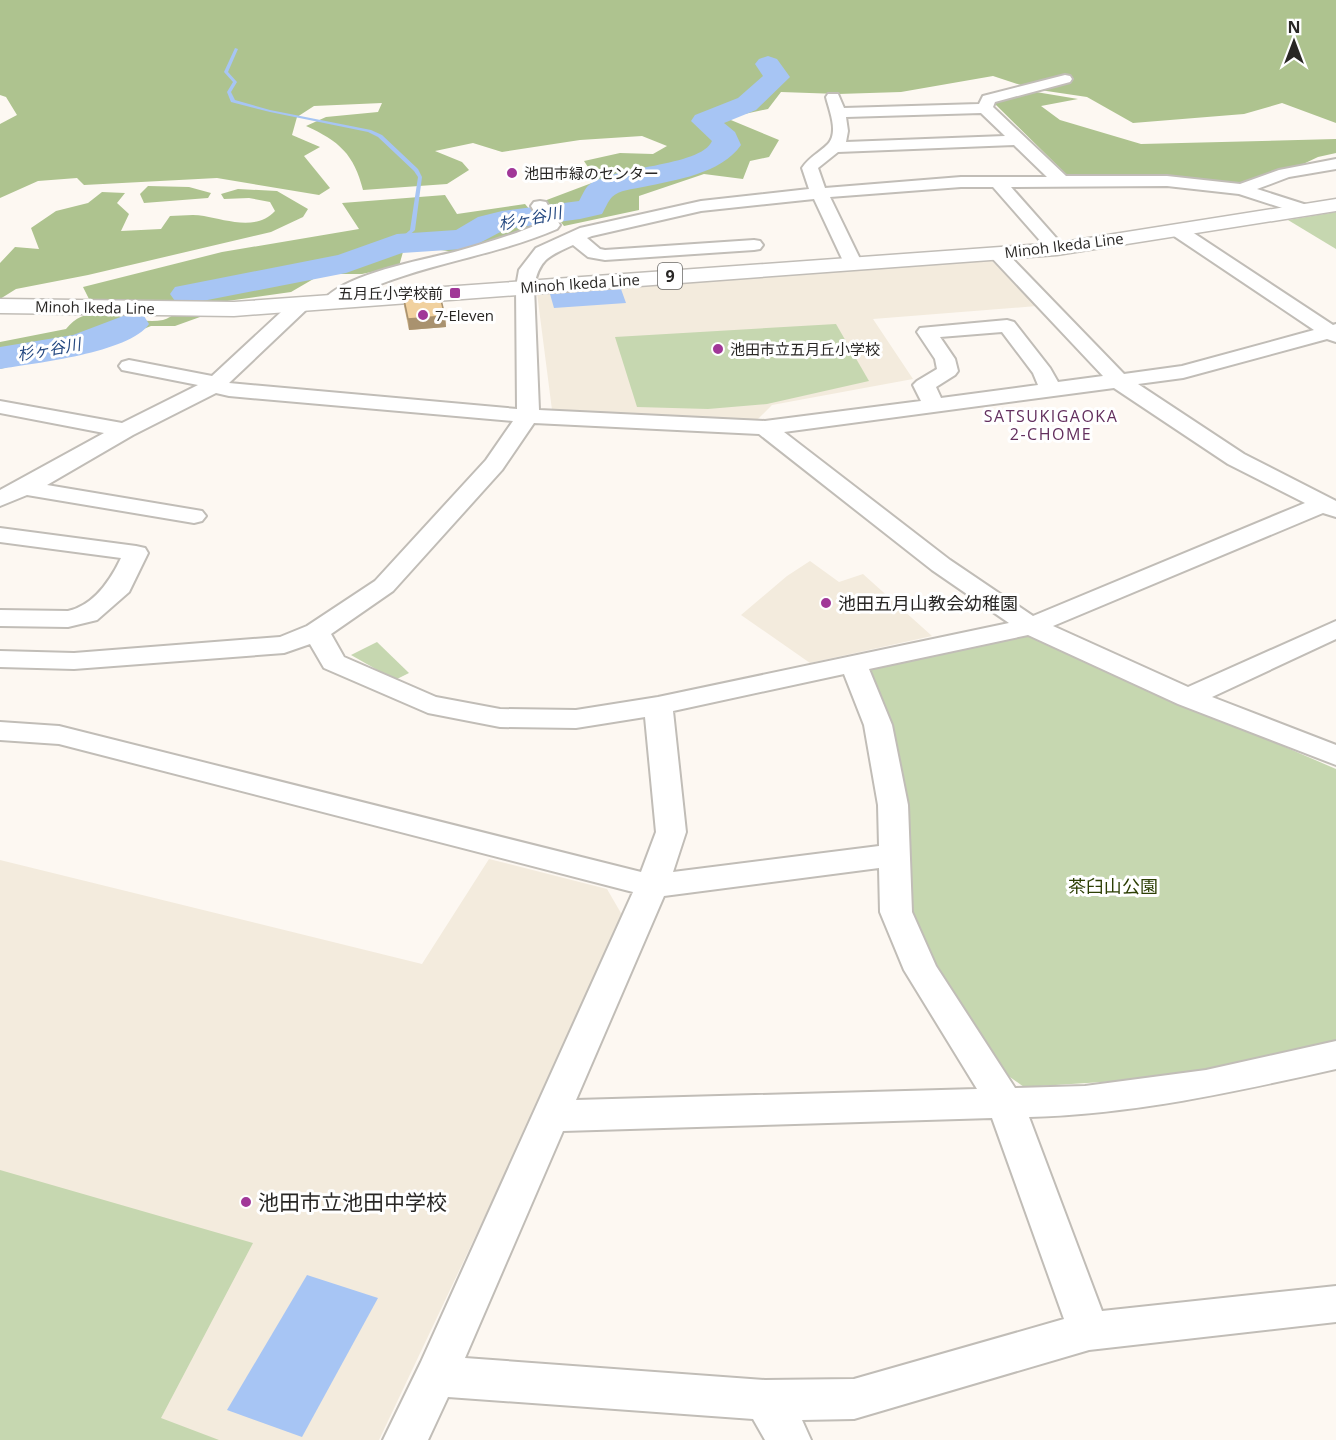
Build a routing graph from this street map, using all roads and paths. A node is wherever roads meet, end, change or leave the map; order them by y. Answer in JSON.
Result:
{"nodes":[{"id":1,"x":1065,"y":79,"type":"dead end"},
{"id":2,"x":832,"y":96,"type":"dead end"},
{"id":3,"x":985,"y":108,"type":"junction"},
{"id":4,"x":837,"y":113,"type":"junction"},
{"id":5,"x":1019,"y":140,"type":"junction"},
{"id":6,"x":835,"y":147,"type":"junction"},
{"id":7,"x":1336,"y":164,"type":"edge"},
{"id":8,"x":997,"y":181,"type":"junction"},
{"id":9,"x":1061,"y":181,"type":"junction"},
{"id":10,"x":1241,"y":189,"type":"junction"},
{"id":11,"x":820,"y":193,"type":"junction"},
{"id":12,"x":1336,"y":205,"type":"edge"},
{"id":13,"x":1304,"y":210,"type":"junction"},
{"id":14,"x":552,"y":226,"type":"junction"},
{"id":15,"x":1177,"y":230,"type":"junction"},
{"id":16,"x":1057,"y":249,"type":"junction"},
{"id":17,"x":997,"y":253,"type":"junction"},
{"id":18,"x":853,"y":263,"type":"junction"},
{"id":19,"x":767,"y":269,"type":"junction"},
{"id":20,"x":525,"y":287,"type":"junction"},
{"id":21,"x":331,"y":303,"type":"junction"},
{"id":22,"x":300,"y":305,"type":"junction"},
{"id":23,"x":0,"y":306,"type":"edge"},
{"id":24,"x":1334,"y":333,"type":"edge"},
{"id":25,"x":129,"y":366,"type":"dead end"},
{"id":26,"x":1120,"y":382,"type":"junction"},
{"id":27,"x":215,"y":385,"type":"junction"},
{"id":28,"x":1052,"y":391,"type":"junction"},
{"id":29,"x":934,"y":406,"type":"junction"},
{"id":30,"x":0,"y":407,"type":"edge"},
{"id":31,"x":528,"y":416,"type":"junction"},
{"id":32,"x":765,"y":428,"type":"junction"},
{"id":33,"x":125,"y":430,"type":"junction"},
{"id":34,"x":24,"y":488,"type":"junction"},
{"id":35,"x":0,"y":499,"type":"edge"},
{"id":36,"x":1330,"y":507,"type":"edge"},
{"id":37,"x":194,"y":516,"type":"dead end"},
{"id":38,"x":0,"y":535,"type":"edge"},
{"id":39,"x":0,"y":618,"type":"edge"},
{"id":40,"x":1031,"y":626,"type":"junction"},
{"id":41,"x":1336,"y":629,"type":"edge"},
{"id":42,"x":316,"y":632,"type":"junction"},
{"id":43,"x":0,"y":659,"type":"edge"},
{"id":44,"x":853,"y":663,"type":"junction"},
{"id":45,"x":1188,"y":698,"type":"junction"},
{"id":46,"x":658,"y":706,"type":"junction"},
{"id":47,"x":0,"y":731,"type":"edge"},
{"id":48,"x":1336,"y":756,"type":"edge"},
{"id":49,"x":894,"y":855,"type":"junction"},
{"id":50,"x":652,"y":886,"type":"junction"},
{"id":51,"x":1336,"y":1055,"type":"edge"},
{"id":52,"x":1005,"y":1103,"type":"junction"},
{"id":53,"x":550,"y":1116,"type":"junction"},
{"id":54,"x":1336,"y":1304,"type":"edge"},
{"id":55,"x":1089,"y":1331,"type":"junction"},
{"id":56,"x":436,"y":1376,"type":"junction"},
{"id":57,"x":765,"y":1400,"type":"junction"},
{"id":58,"x":405,"y":1440,"type":"edge"},
{"id":59,"x":789,"y":1440,"type":"edge"}],
"edges":[{"from":1,"to":3,"type":"street"},
{"from":2,"to":4,"type":"street"},
{"from":3,"to":4,"type":"street"},
{"from":3,"to":5,"type":"street"},
{"from":4,"to":6,"type":"street"},
{"from":5,"to":6,"type":"street"},
{"from":5,"to":9,"type":"street"},
{"from":6,"to":11,"type":"street"},
{"from":7,"to":10,"type":"street"},
{"from":8,"to":9,"type":"street"},
{"from":8,"to":11,"type":"street"},
{"from":8,"to":16,"type":"street"},
{"from":9,"to":10,"type":"street"},
{"from":10,"to":13,"type":"street"},
{"from":11,"to":14,"type":"street"},
{"from":11,"to":18,"type":"street"},
{"from":12,"to":13,"type":"main road","name":"Minoh Ikeda Line","number":"9"},
{"from":13,"to":15,"type":"main road","name":"Minoh Ikeda Line","number":"9"},
{"from":14,"to":19,"type":"street"},
{"from":14,"to":20,"type":"street"},
{"from":14,"to":21,"type":"street"},
{"from":15,"to":16,"type":"main road","name":"Minoh Ikeda Line","number":"9"},
{"from":15,"to":24,"type":"street"},
{"from":16,"to":17,"type":"main road","name":"Minoh Ikeda Line","number":"9"},
{"from":17,"to":18,"type":"main road","name":"Minoh Ikeda Line","number":"9"},
{"from":17,"to":26,"type":"street"},
{"from":18,"to":19,"type":"main road","name":"Minoh Ikeda Line","number":"9"},
{"from":19,"to":20,"type":"main road","name":"Minoh Ikeda Line","number":"9"},
{"from":20,"to":21,"type":"main road","name":"Minoh Ikeda Line","number":"9"},
{"from":20,"to":31,"type":"street"},
{"from":21,"to":22,"type":"main road","name":"Minoh Ikeda Line","number":"9"},
{"from":22,"to":23,"type":"main road","name":"Minoh Ikeda Line","number":"9"},
{"from":22,"to":27,"type":"street"},
{"from":24,"to":26,"type":"street"},
{"from":25,"to":27,"type":"street"},
{"from":26,"to":28,"type":"street"},
{"from":26,"to":36,"type":"street"},
{"from":27,"to":31,"type":"street"},
{"from":27,"to":33,"type":"street"},
{"from":28,"to":29,"type":"street"},
{"from":28,"to":29,"type":"street"},
{"from":29,"to":32,"type":"street"},
{"from":30,"to":33,"type":"street"},
{"from":31,"to":32,"type":"street"},
{"from":31,"to":42,"type":"street"},
{"from":32,"to":40,"type":"street"},
{"from":33,"to":34,"type":"street"},
{"from":34,"to":35,"type":"street"},
{"from":34,"to":37,"type":"street"},
{"from":36,"to":40,"type":"street"},
{"from":38,"to":39,"type":"street"},
{"from":40,"to":44,"type":"street"},
{"from":40,"to":45,"type":"street"},
{"from":41,"to":45,"type":"street"},
{"from":42,"to":43,"type":"street"},
{"from":42,"to":46,"type":"street"},
{"from":44,"to":46,"type":"street"},
{"from":44,"to":49,"type":"street"},
{"from":45,"to":48,"type":"street"},
{"from":46,"to":50,"type":"street"},
{"from":47,"to":50,"type":"street"},
{"from":49,"to":50,"type":"street"},
{"from":49,"to":52,"type":"street"},
{"from":50,"to":53,"type":"street"},
{"from":51,"to":52,"type":"street"},
{"from":52,"to":53,"type":"street"},
{"from":52,"to":55,"type":"street"},
{"from":53,"to":56,"type":"street"},
{"from":54,"to":55,"type":"street"},
{"from":55,"to":57,"type":"street"},
{"from":56,"to":57,"type":"street"},
{"from":56,"to":58,"type":"street"},
{"from":57,"to":59,"type":"street"}]}
